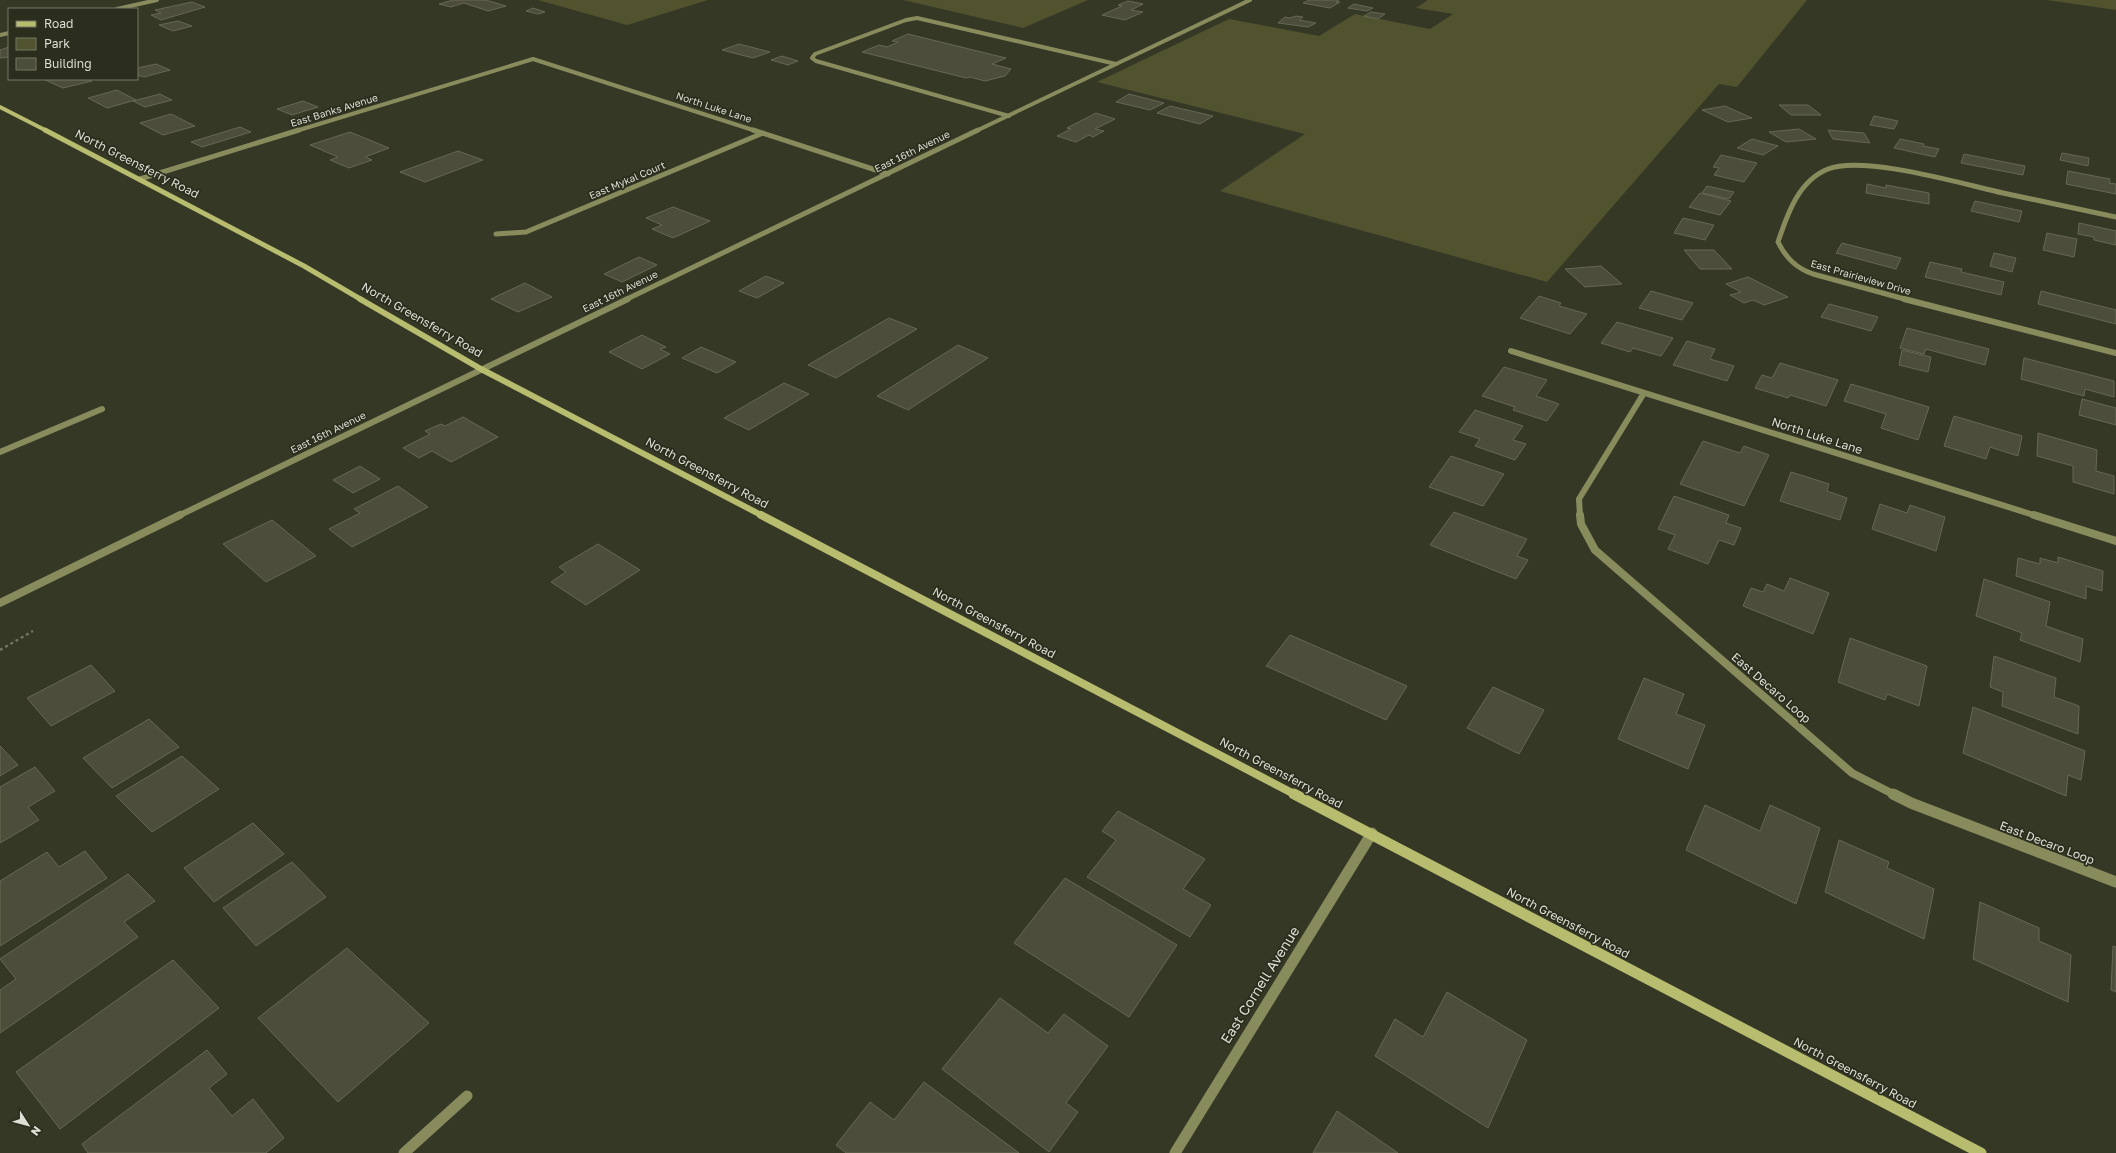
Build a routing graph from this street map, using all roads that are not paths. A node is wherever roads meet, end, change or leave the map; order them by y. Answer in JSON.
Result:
{"nodes":[{"id":1,"x":157,"y":0,"type":"edge"},
{"id":2,"x":1250,"y":0,"type":"edge"},
{"id":3,"x":121,"y":8,"type":"edge"},
{"id":4,"x":533,"y":59,"type":"joint"},
{"id":5,"x":1116,"y":64,"type":"junction"},
{"id":6,"x":0,"y":107,"type":"edge"},
{"id":7,"x":1009,"y":116,"type":"junction"},
{"id":8,"x":763,"y":133,"type":"junction"},
{"id":9,"x":888,"y":174,"type":"junction"},
{"id":10,"x":140,"y":179,"type":"junction"},
{"id":11,"x":2116,"y":217,"type":"edge"},
{"id":12,"x":496,"y":234,"type":"dead end"},
{"id":13,"x":1511,"y":351,"type":"dead end"},
{"id":14,"x":2116,"y":353,"type":"edge"},
{"id":15,"x":481,"y":369,"type":"junction"},
{"id":16,"x":1644,"y":393,"type":"junction"},
{"id":17,"x":102,"y":410,"type":"dead end"},
{"id":18,"x":0,"y":452,"type":"edge"},
{"id":19,"x":2116,"y":542,"type":"edge"},
{"id":20,"x":0,"y":603,"type":"edge"},
{"id":21,"x":1372,"y":833,"type":"junction"},
{"id":22,"x":2116,"y":882,"type":"edge"},
{"id":23,"x":467,"y":1096,"type":"dead end"},
{"id":24,"x":404,"y":1153,"type":"edge"},
{"id":25,"x":1175,"y":1153,"type":"edge"},
{"id":26,"x":1981,"y":1153,"type":"edge"}],
"edges":[{"from":1,"to":3,"type":"street"},
{"from":2,"to":5,"type":"street","name":"East 16th Avenue"},
{"from":4,"to":8,"type":"street","name":"North Luke Lane"},
{"from":4,"to":10,"type":"street","name":"East Banks Avenue"},
{"from":5,"to":7,"type":"street","name":"East 16th Avenue"},
{"from":5,"to":7,"type":"street"},
{"from":6,"to":10,"type":"main road","name":"North Greensferry Road"},
{"from":7,"to":9,"type":"street","name":"East 16th Avenue"},
{"from":8,"to":9,"type":"street","name":"North Luke Lane"},
{"from":8,"to":12,"type":"street","name":"East Mykal Court"},
{"from":9,"to":15,"type":"street","name":"East 16th Avenue"},
{"from":10,"to":15,"type":"main road","name":"North Greensferry Road"},
{"from":11,"to":14,"type":"street","name":"East Prairieview Drive"},
{"from":13,"to":16,"type":"street","name":"North Luke Lane"},
{"from":15,"to":20,"type":"street","name":"East 16th Avenue"},
{"from":15,"to":21,"type":"main road","name":"North Greensferry Road"},
{"from":16,"to":19,"type":"street","name":"North Luke Lane"},
{"from":16,"to":22,"type":"street","name":"East Decaro Loop"},
{"from":17,"to":18,"type":"street"},
{"from":21,"to":25,"type":"street","name":"East Cornell Avenue"},
{"from":21,"to":26,"type":"main road","name":"North Greensferry Road"},
{"from":23,"to":24,"type":"street"}]}
